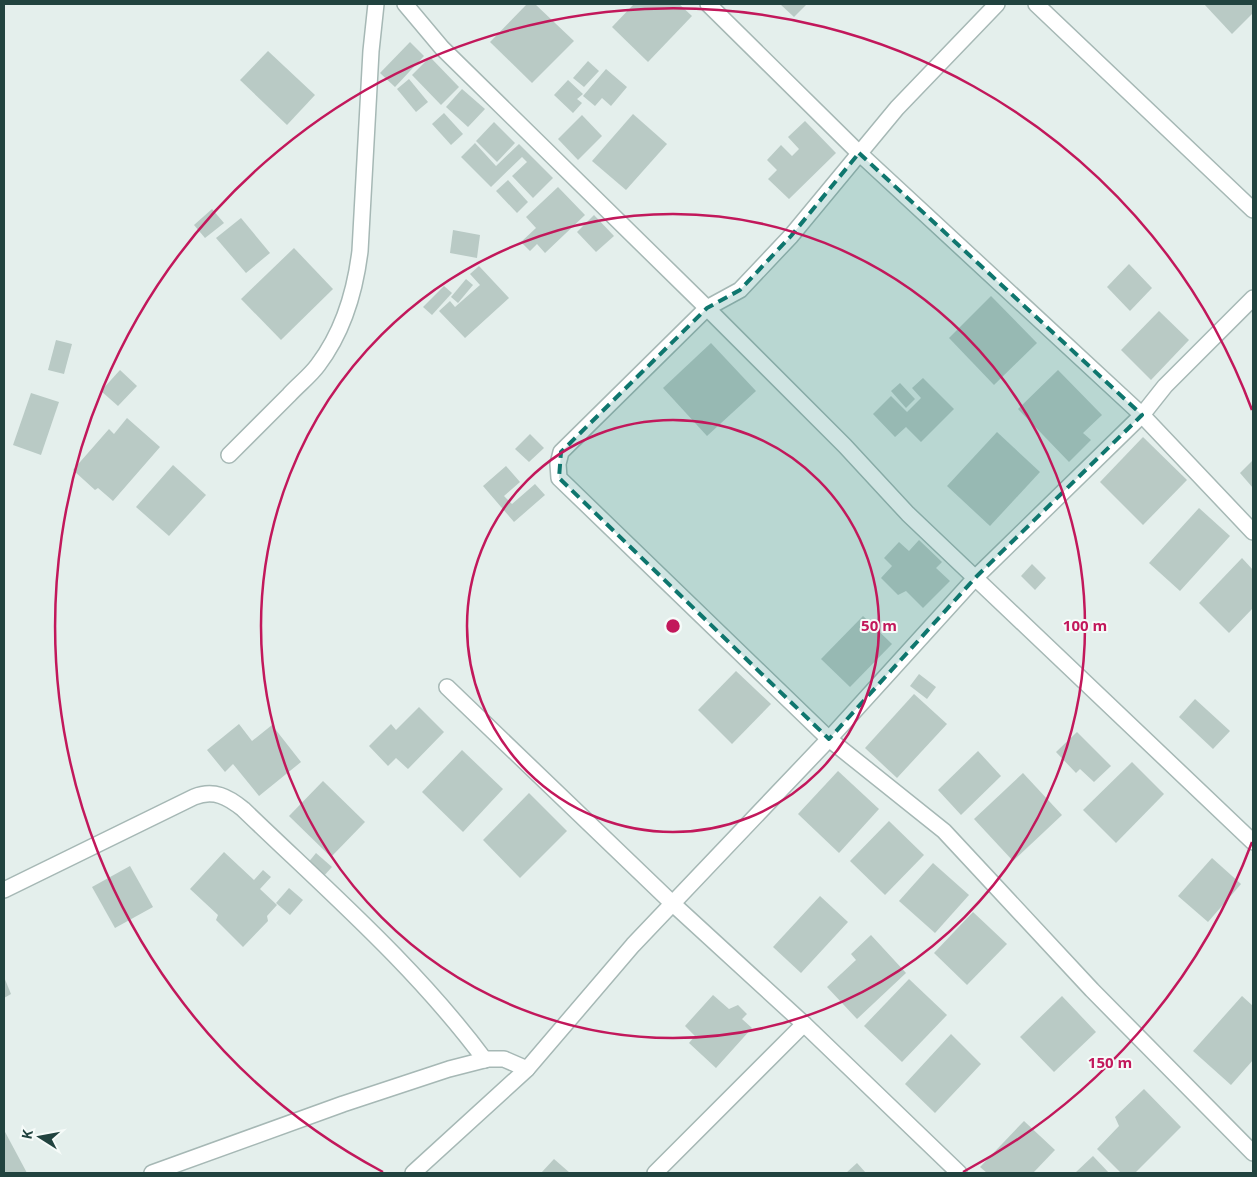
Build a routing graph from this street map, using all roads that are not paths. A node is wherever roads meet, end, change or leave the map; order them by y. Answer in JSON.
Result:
{"nodes":[{"id":1,"x":376,"y":4,"type":"edge"},
{"id":2,"x":405,"y":4,"type":"edge"},
{"id":3,"x":708,"y":4,"type":"edge"},
{"id":4,"x":997,"y":4,"type":"edge"},
{"id":5,"x":1036,"y":4,"type":"edge"},
{"id":6,"x":859,"y":153,"type":"junction"},
{"id":7,"x":1253,"y":210,"type":"edge"},
{"id":8,"x":1253,"y":298,"type":"edge"},
{"id":9,"x":707,"y":308,"type":"junction"},
{"id":10,"x":1142,"y":415,"type":"junction"},
{"id":11,"x":229,"y":455,"type":"dead end"},
{"id":12,"x":1253,"y":532,"type":"edge"},
{"id":13,"x":976,"y":577,"type":"junction"},
{"id":14,"x":447,"y":687,"type":"dead end"},
{"id":15,"x":829,"y":738,"type":"junction"},
{"id":16,"x":1253,"y":842,"type":"edge"},
{"id":17,"x":4,"y":890,"type":"edge"},
{"id":18,"x":672,"y":903,"type":"junction"},
{"id":19,"x":804,"y":1024,"type":"junction"},
{"id":20,"x":486,"y":1060,"type":"junction"},
{"id":21,"x":527,"y":1069,"type":"junction"},
{"id":22,"x":1253,"y":1153,"type":"edge"},
{"id":23,"x":152,"y":1173,"type":"edge"},
{"id":24,"x":413,"y":1173,"type":"edge"},
{"id":25,"x":655,"y":1173,"type":"edge"},
{"id":26,"x":959,"y":1173,"type":"edge"}],
"edges":[{"from":1,"to":11,"type":"street"},
{"from":2,"to":9,"type":"street"},
{"from":3,"to":6,"type":"street"},
{"from":4,"to":6,"type":"street"},
{"from":5,"to":7,"type":"street"},
{"from":6,"to":9,"type":"street"},
{"from":6,"to":10,"type":"street"},
{"from":8,"to":10,"type":"street"},
{"from":9,"to":13,"type":"street"},
{"from":9,"to":15,"type":"street"},
{"from":10,"to":12,"type":"street"},
{"from":10,"to":13,"type":"street"},
{"from":13,"to":15,"type":"street"},
{"from":13,"to":16,"type":"street"},
{"from":14,"to":18,"type":"street"},
{"from":15,"to":18,"type":"street"},
{"from":15,"to":22,"type":"street"},
{"from":17,"to":20,"type":"street"},
{"from":18,"to":19,"type":"street"},
{"from":18,"to":21,"type":"street"},
{"from":19,"to":25,"type":"street"},
{"from":19,"to":26,"type":"street"},
{"from":20,"to":21,"type":"street"},
{"from":20,"to":23,"type":"street"},
{"from":21,"to":24,"type":"street"}]}
